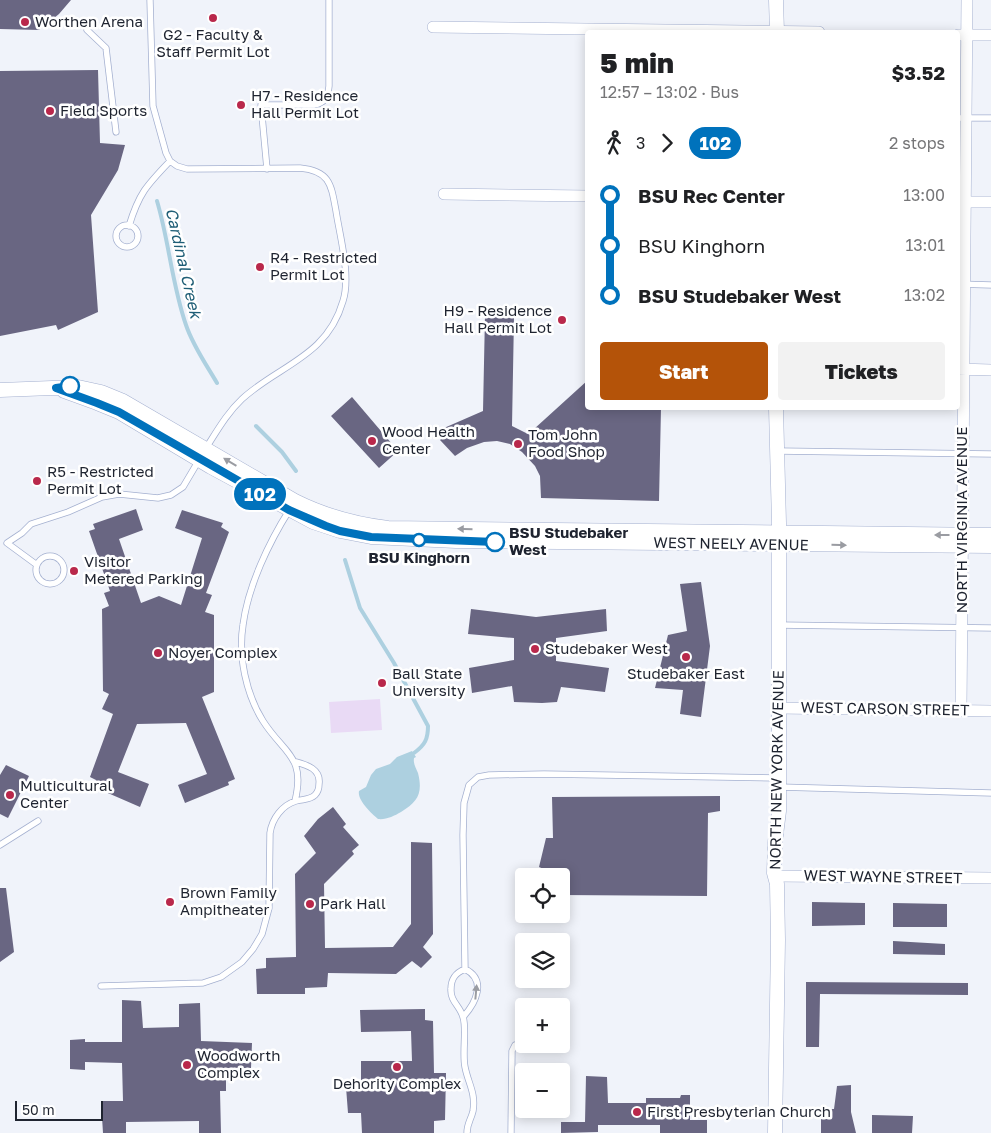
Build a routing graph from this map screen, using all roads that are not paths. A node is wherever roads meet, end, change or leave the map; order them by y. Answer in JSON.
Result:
{"nodes":[{"id":1,"x":150,"y":0,"type":"edge"},
{"id":2,"x":329,"y":0,"type":"edge"},
{"id":3,"x":776,"y":0,"type":"edge"},
{"id":4,"x":967,"y":0,"type":"edge"},
{"id":5,"x":432,"y":27,"type":"dead end"},
{"id":6,"x":87,"y":30,"type":"dead end"},
{"id":7,"x":639,"y":30,"type":"edge"},
{"id":8,"x":777,"y":30,"type":"edge"},
{"id":9,"x":963,"y":35,"type":"edge"},
{"id":10,"x":991,"y":35,"type":"edge"},
{"id":11,"x":962,"y":118,"type":"edge"},
{"id":12,"x":991,"y":118,"type":"edge"},
{"id":13,"x":116,"y":132,"type":"dead end"},
{"id":14,"x":170,"y":161,"type":"junction"},
{"id":15,"x":267,"y":169,"type":"junction"},
{"id":16,"x":444,"y":194,"type":"dead end"},
{"id":17,"x":585,"y":196,"type":"edge"},
{"id":18,"x":962,"y":202,"type":"edge"},
{"id":19,"x":991,"y":202,"type":"edge"},
{"id":20,"x":129,"y":226,"type":"dead end"},
{"id":21,"x":961,"y":284,"type":"edge"},
{"id":22,"x":991,"y":285,"type":"edge"},
{"id":23,"x":960,"y":369,"type":"edge"},
{"id":24,"x":991,"y":370,"type":"edge"},
{"id":25,"x":0,"y":390,"type":"edge"},
{"id":26,"x":776,"y":410,"type":"edge"},
{"id":27,"x":776,"y":452,"type":"junction"},
{"id":28,"x":962,"y":453,"type":"junction"},
{"id":29,"x":203,"y":454,"type":"junction"},
{"id":30,"x":991,"y":454,"type":"edge"},
{"id":31,"x":292,"y":505,"type":"junction"},
{"id":32,"x":991,"y":535,"type":"edge"},
{"id":33,"x":778,"y":538,"type":"junction"},
{"id":34,"x":962,"y":540,"type":"junction"},
{"id":35,"x":991,"y":546,"type":"edge"},
{"id":36,"x":37,"y":565,"type":"junction"},
{"id":37,"x":778,"y":625,"type":"junction"},
{"id":38,"x":962,"y":628,"type":"junction"},
{"id":39,"x":991,"y":628,"type":"edge"},
{"id":40,"x":778,"y":708,"type":"junction"},
{"id":41,"x":961,"y":710,"type":"junction"},
{"id":42,"x":991,"y":711,"type":"edge"},
{"id":43,"x":296,"y":762,"type":"junction"},
{"id":44,"x":779,"y":782,"type":"junction"},
{"id":45,"x":991,"y":793,"type":"edge"},
{"id":46,"x":295,"y":801,"type":"junction"},
{"id":47,"x":38,"y":821,"type":"dead end"},
{"id":48,"x":0,"y":845,"type":"edge"},
{"id":49,"x":775,"y":876,"type":"junction"},
{"id":50,"x":991,"y":878,"type":"edge"},
{"id":51,"x":464,"y":969,"type":"junction"},
{"id":52,"x":101,"y":986,"type":"dead end"},
{"id":53,"x":463,"y":1017,"type":"junction"},
{"id":54,"x":515,"y":1045,"type":"edge"},
{"id":55,"x":467,"y":1133,"type":"edge"},
{"id":56,"x":511,"y":1133,"type":"edge"},
{"id":57,"x":776,"y":1133,"type":"edge"}],
"edges":[{"from":1,"to":14,"type":"lane"},
{"from":2,"to":15,"type":"lane"},
{"from":3,"to":8,"type":"street"},
{"from":4,"to":9,"type":"street","name":"NORTH VIRGINIA AVENUE"},
{"from":5,"to":7,"type":"street"},
{"from":6,"to":13,"type":"lane"},
{"from":9,"to":10,"type":"street"},
{"from":9,"to":11,"type":"street","name":"NORTH VIRGINIA AVENUE"},
{"from":11,"to":12,"type":"lane"},
{"from":11,"to":18,"type":"street","name":"NORTH VIRGINIA AVENUE"},
{"from":14,"to":15,"type":"lane"},
{"from":14,"to":20,"type":"lane"},
{"from":15,"to":29,"type":"lane"},
{"from":16,"to":17,"type":"street"},
{"from":18,"to":19,"type":"street"},
{"from":18,"to":21,"type":"street","name":"NORTH VIRGINIA AVENUE"},
{"from":21,"to":22,"type":"lane"},
{"from":21,"to":23,"type":"street","name":"NORTH VIRGINIA AVENUE"},
{"from":23,"to":24,"type":"street"},
{"from":23,"to":28,"type":"street","name":"NORTH VIRGINIA AVENUE"},
{"from":25,"to":29,"type":"street","name":"WEST NEELY AVENUE"},
{"from":26,"to":27,"type":"street","name":"NORTH NEW YORK AVENUE"},
{"from":27,"to":28,"type":"lane"},
{"from":27,"to":33,"type":"street","name":"NORTH NEW YORK AVENUE"},
{"from":28,"to":30,"type":"lane"},
{"from":28,"to":34,"type":"street","name":"NORTH VIRGINIA AVENUE"},
{"from":29,"to":31,"type":"street","name":"WEST NEELY AVENUE"},
{"from":29,"to":36,"type":"lane"},
{"from":31,"to":33,"type":"street","name":"WEST NEELY AVENUE"},
{"from":31,"to":43,"type":"lane"},
{"from":32,"to":34,"type":"street","name":"WEST NEELY AVENUE"},
{"from":33,"to":34,"type":"street","name":"WEST NEELY AVENUE"},
{"from":33,"to":37,"type":"street","name":"NORTH NEW YORK AVENUE"},
{"from":34,"to":35,"type":"street","name":"WEST NEELY AVENUE"},
{"from":34,"to":38,"type":"street","name":"NORTH VIRGINIA AVENUE"},
{"from":36,"to":36,"type":"lane"},
{"from":37,"to":38,"type":"lane"},
{"from":37,"to":40,"type":"street","name":"NORTH NEW YORK AVENUE"},
{"from":38,"to":39,"type":"lane"},
{"from":38,"to":41,"type":"street","name":"NORTH VIRGINIA AVENUE"},
{"from":40,"to":41,"type":"street","name":"WEST CARSON STREET"},
{"from":40,"to":44,"type":"street","name":"NORTH NEW YORK AVENUE"},
{"from":41,"to":42,"type":"street","name":"WEST CARSON STREET"},
{"from":43,"to":46,"type":"lane"},
{"from":43,"to":46,"type":"lane"},
{"from":44,"to":45,"type":"lane"},
{"from":44,"to":49,"type":"street","name":"NORTH NEW YORK AVENUE"},
{"from":44,"to":51,"type":"lane"},
{"from":46,"to":52,"type":"lane"},
{"from":47,"to":48,"type":"lane"},
{"from":49,"to":50,"type":"street","name":"WEST WAYNE STREET"},
{"from":49,"to":57,"type":"street","name":"NORTH NEW YORK AVENUE"},
{"from":51,"to":53,"type":"lane"},
{"from":53,"to":51,"type":"lane","one_way":true},
{"from":53,"to":55,"type":"lane"},
{"from":54,"to":56,"type":"lane"}]}
